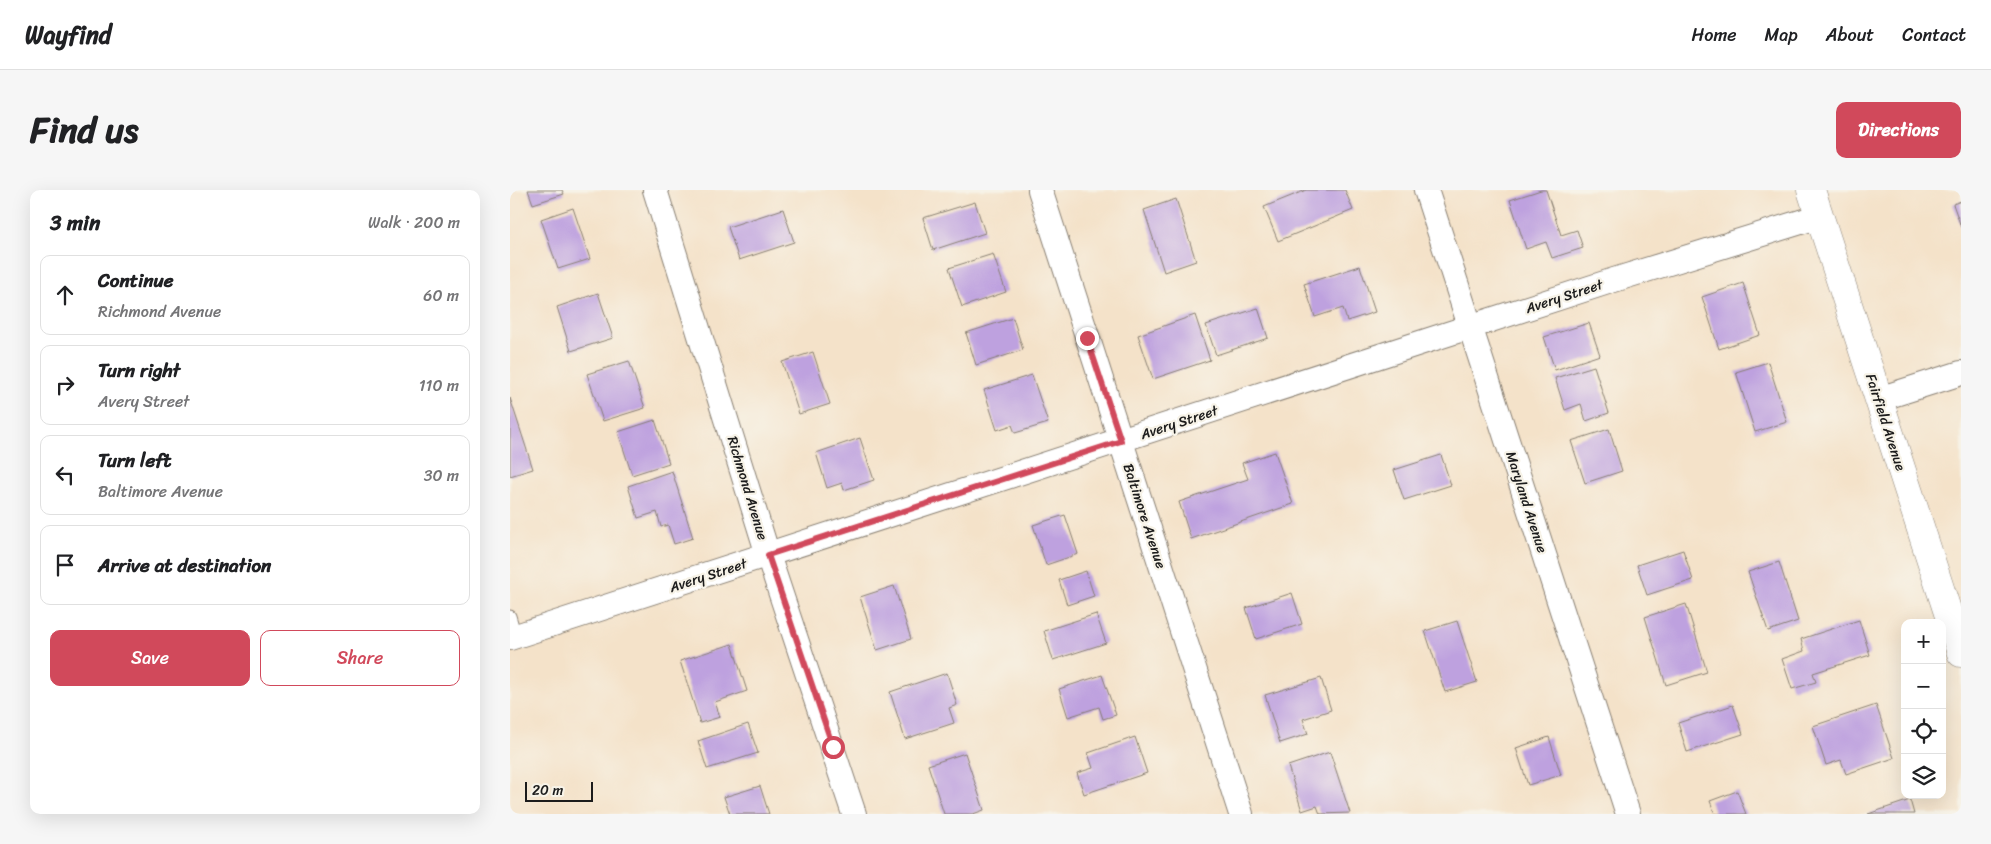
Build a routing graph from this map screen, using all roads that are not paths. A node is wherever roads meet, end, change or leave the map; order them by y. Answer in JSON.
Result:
{"nodes":[{"id":1,"x":655,"y":190,"type":"edge"},
{"id":2,"x":1040,"y":190,"type":"edge"},
{"id":3,"x":1426,"y":190,"type":"edge"},
{"id":4,"x":1811,"y":190,"type":"edge"},
{"id":5,"x":1820,"y":216,"type":"junction"},
{"id":6,"x":1470,"y":327,"type":"junction"},
{"id":7,"x":1961,"y":373,"type":"edge"},
{"id":8,"x":1879,"y":399,"type":"junction"},
{"id":9,"x":1121,"y":441,"type":"junction"},
{"id":10,"x":768,"y":555,"type":"junction"},
{"id":11,"x":512,"y":630,"type":"edge"},
{"id":12,"x":1961,"y":653,"type":"edge"},
{"id":13,"x":854,"y":814,"type":"edge"},
{"id":14,"x":1241,"y":814,"type":"edge"},
{"id":15,"x":1628,"y":814,"type":"edge"}],
"edges":[{"from":1,"to":10,"type":"street","name":"Richmond Avenue"},
{"from":2,"to":9,"type":"street","name":"Baltimore Avenue"},
{"from":3,"to":6,"type":"street","name":"Maryland Avenue"},
{"from":4,"to":5,"type":"street","name":"Fairfield Avenue"},
{"from":5,"to":6,"type":"street","name":"Avery Street"},
{"from":5,"to":8,"type":"street","name":"Fairfield Avenue"},
{"from":6,"to":9,"type":"street","name":"Avery Street"},
{"from":6,"to":15,"type":"street","name":"Maryland Avenue"},
{"from":7,"to":8,"type":"street"},
{"from":8,"to":12,"type":"street","name":"Fairfield Avenue"},
{"from":9,"to":10,"type":"street","name":"Avery Street"},
{"from":9,"to":14,"type":"street","name":"Baltimore Avenue"},
{"from":10,"to":11,"type":"street","name":"Avery Street"},
{"from":10,"to":13,"type":"street","name":"Richmond Avenue"}]}
